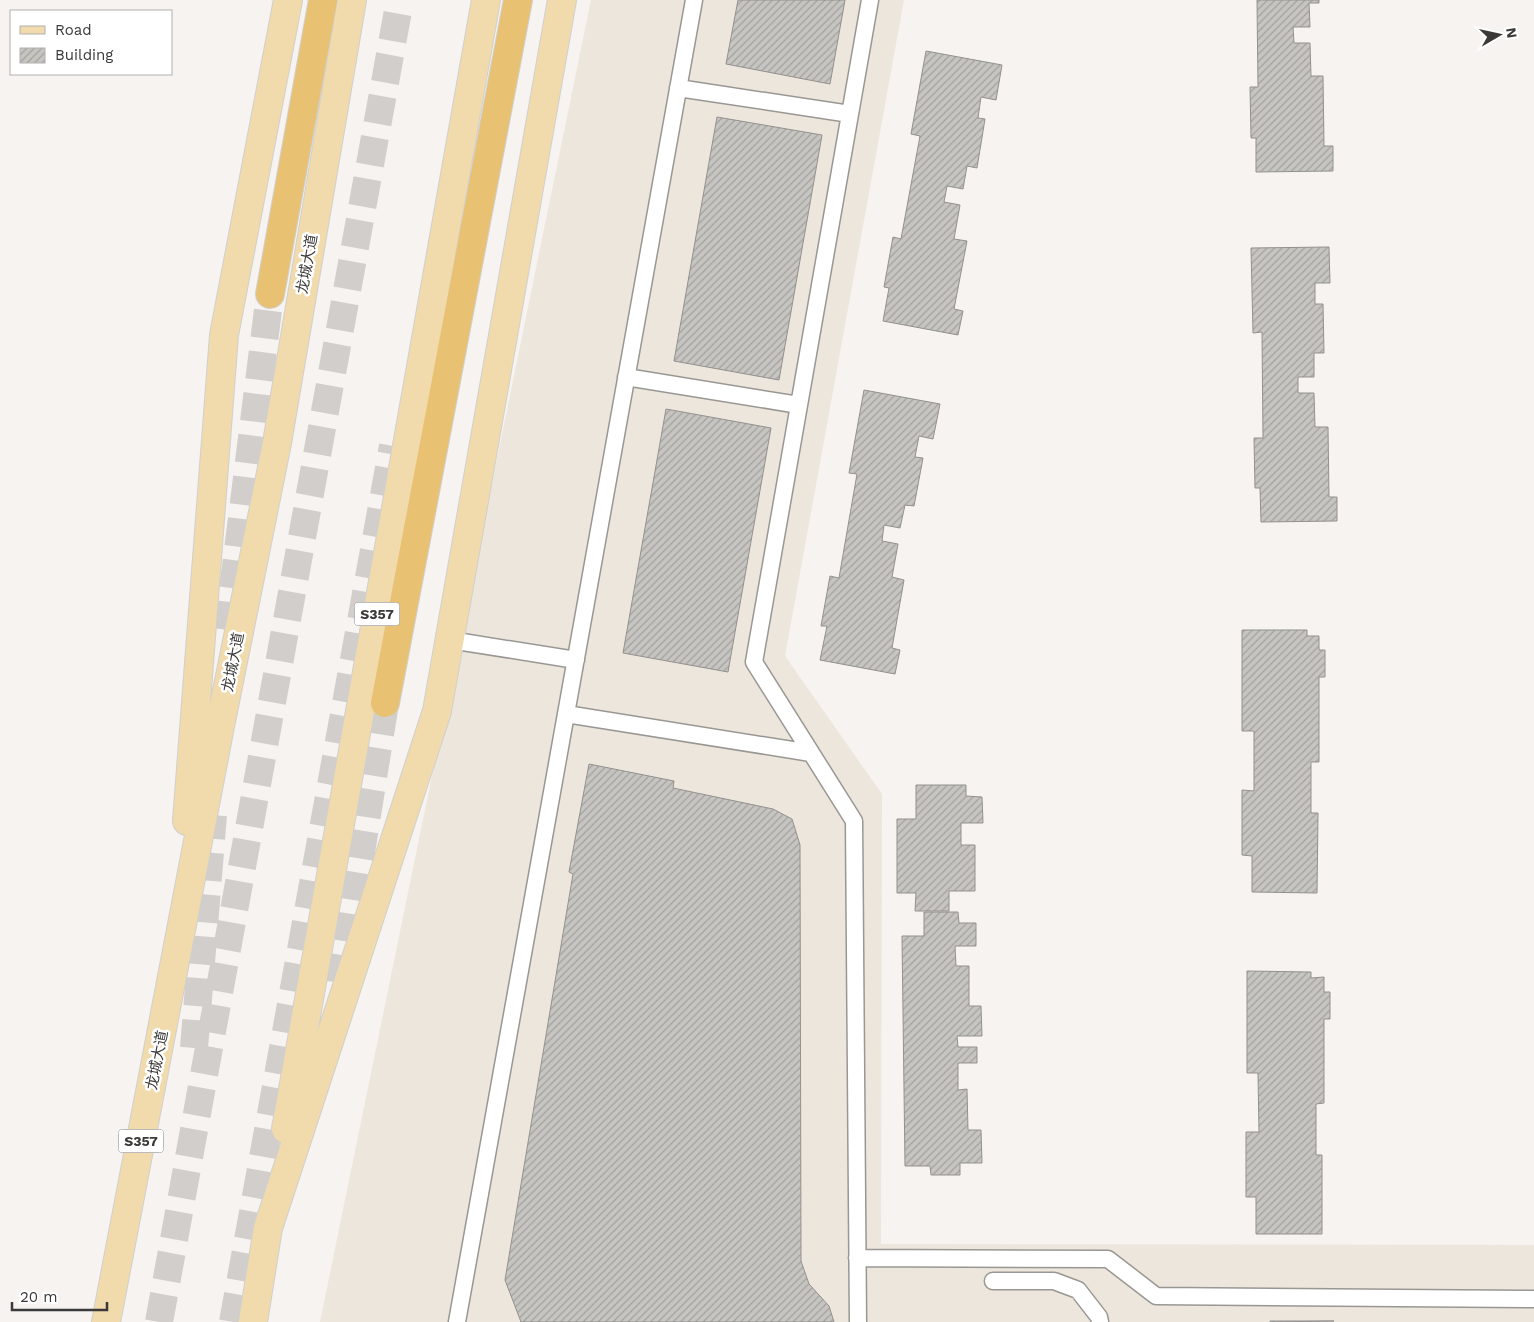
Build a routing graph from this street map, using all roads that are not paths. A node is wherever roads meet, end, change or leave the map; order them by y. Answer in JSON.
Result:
{"nodes":[{"id":1,"x":288,"y":0,"type":"edge"},
{"id":2,"x":323,"y":0,"type":"edge"},
{"id":3,"x":352,"y":0,"type":"edge"},
{"id":4,"x":486,"y":0,"type":"edge"},
{"id":5,"x":518,"y":0,"type":"edge"},
{"id":6,"x":562,"y":0,"type":"edge"},
{"id":7,"x":694,"y":0,"type":"edge"},
{"id":8,"x":870,"y":0,"type":"edge"},
{"id":9,"x":678,"y":88,"type":"junction"},
{"id":10,"x":850,"y":114,"type":"junction"},
{"id":11,"x":270,"y":294,"type":"tunnel mouth"},
{"id":12,"x":626,"y":378,"type":"junction"},
{"id":13,"x":799,"y":405,"type":"junction"},
{"id":14,"x":450,"y":640,"type":"junction"},
{"id":15,"x":576,"y":660,"type":"junction"},
{"id":16,"x":386,"y":703,"type":"tunnel mouth"},
{"id":17,"x":566,"y":714,"type":"junction"},
{"id":18,"x":811,"y":753,"type":"junction"},
{"id":19,"x":177,"y":960,"type":"junction"},
{"id":20,"x":268,"y":1228,"type":"junction"},
{"id":21,"x":857,"y":1258,"type":"junction"},
{"id":22,"x":993,"y":1282,"type":"dead end"},
{"id":23,"x":1534,"y":1299,"type":"edge"},
{"id":24,"x":106,"y":1322,"type":"edge"},
{"id":25,"x":253,"y":1322,"type":"edge"},
{"id":26,"x":456,"y":1322,"type":"edge"},
{"id":27,"x":858,"y":1322,"type":"edge"},
{"id":28,"x":1100,"y":1322,"type":"edge"}],
"edges":[{"from":1,"to":19,"type":"main road"},
{"from":2,"to":11,"type":"highway"},
{"from":3,"to":19,"type":"main road","name":"龙城大道","number":"S357"},
{"from":4,"to":20,"type":"main road","number":"S357"},
{"from":5,"to":16,"type":"highway"},
{"from":6,"to":14,"type":"main road"},
{"from":7,"to":9,"type":"lane"},
{"from":8,"to":10,"type":"lane"},
{"from":9,"to":10,"type":"lane"},
{"from":9,"to":12,"type":"lane"},
{"from":10,"to":13,"type":"lane"},
{"from":12,"to":13,"type":"lane"},
{"from":12,"to":15,"type":"lane"},
{"from":13,"to":18,"type":"lane"},
{"from":14,"to":15,"type":"lane"},
{"from":14,"to":20,"type":"main road"},
{"from":15,"to":17,"type":"lane"},
{"from":17,"to":18,"type":"lane"},
{"from":17,"to":26,"type":"lane"},
{"from":18,"to":21,"type":"lane"},
{"from":19,"to":24,"type":"main road","name":"龙城大道","number":"S357"},
{"from":20,"to":25,"type":"main road","number":"S357"},
{"from":21,"to":23,"type":"lane"},
{"from":21,"to":27,"type":"lane"},
{"from":22,"to":28,"type":"lane"}]}
